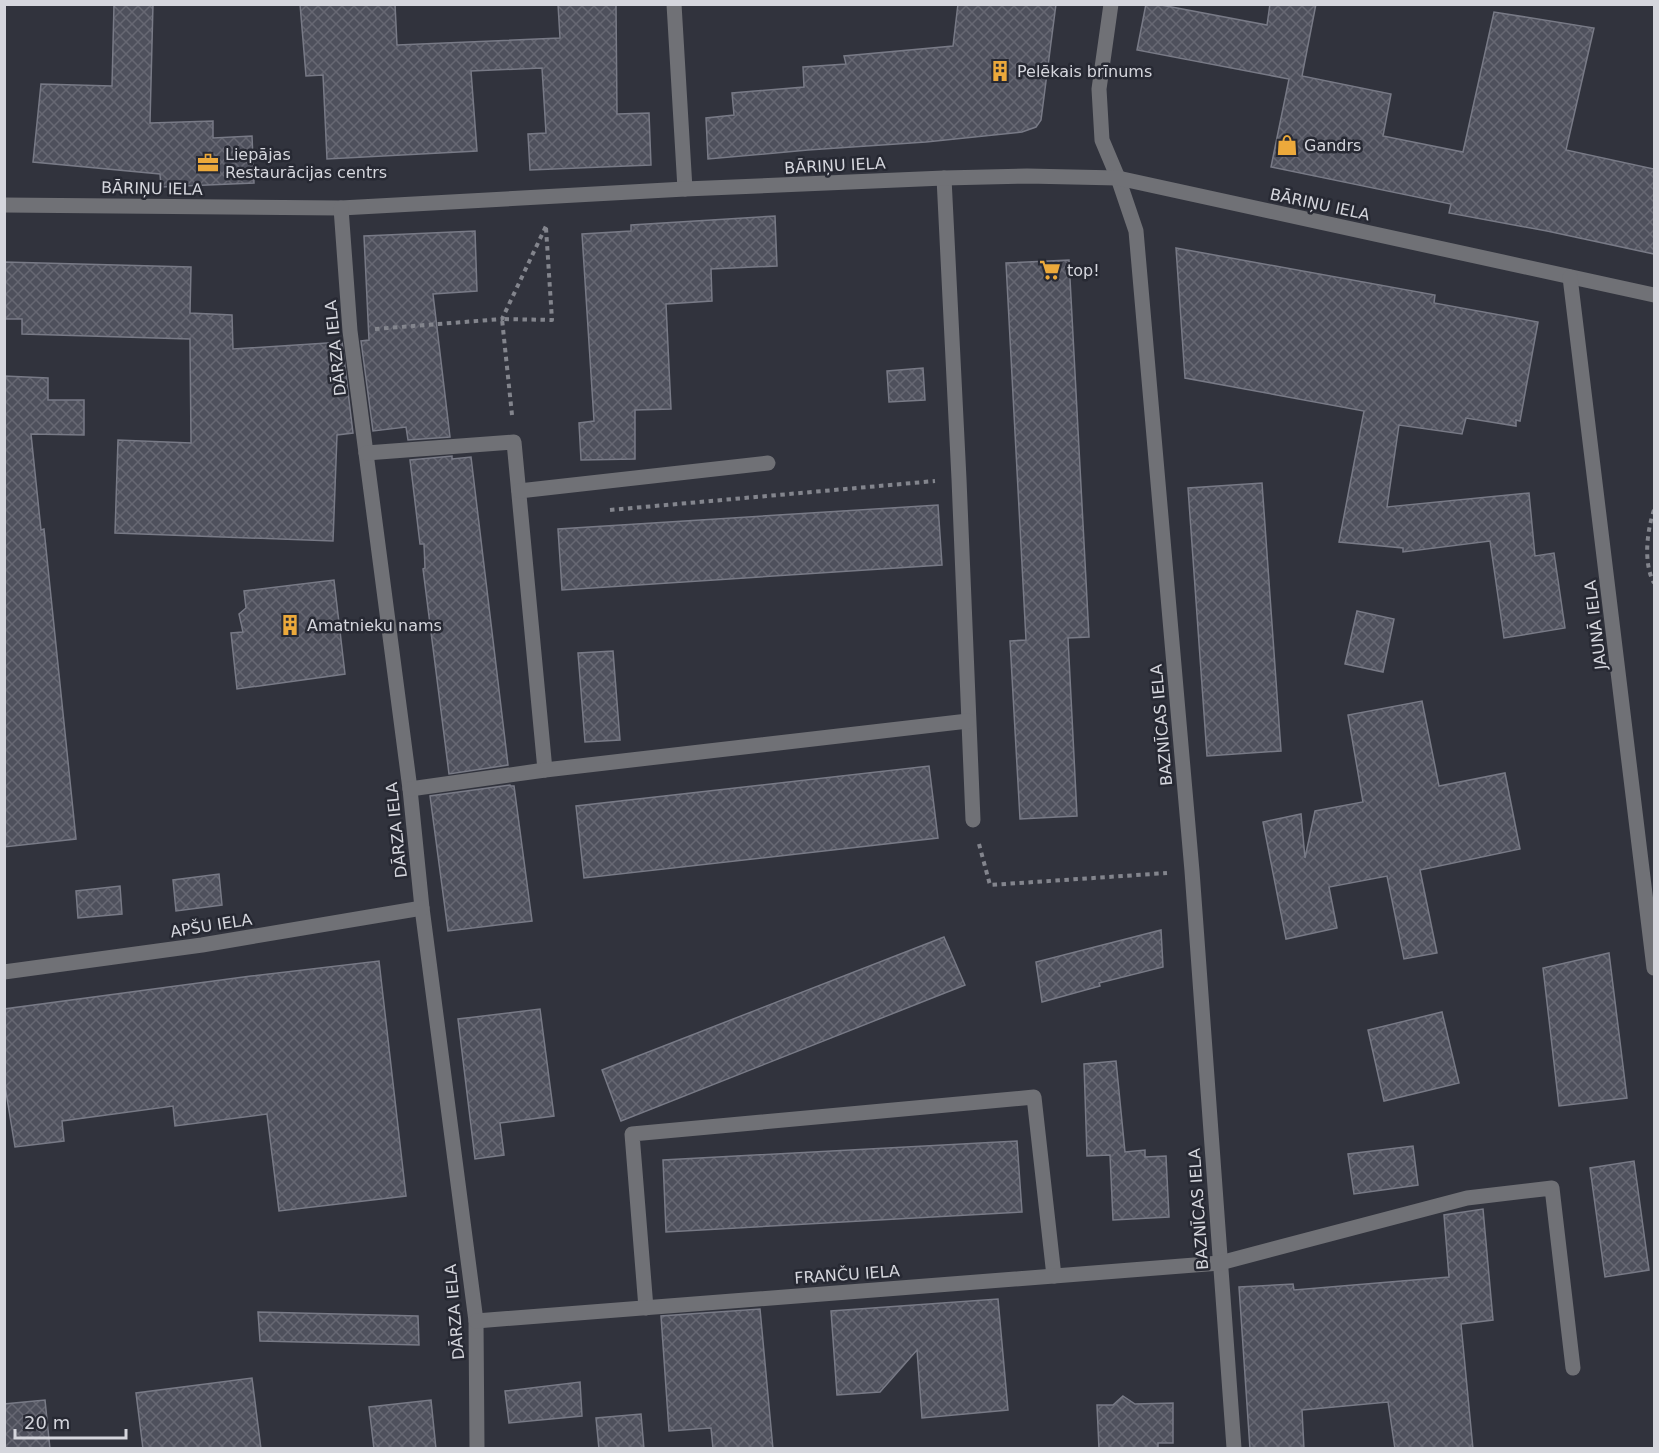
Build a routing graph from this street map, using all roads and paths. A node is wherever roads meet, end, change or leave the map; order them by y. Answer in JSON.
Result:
{"nodes":[{"id":1,"x":674,"y":4,"type":"edge"},
{"id":2,"x":1111,"y":4,"type":"edge"},
{"id":3,"x":944,"y":178,"type":"junction"},
{"id":4,"x":1119,"y":178,"type":"junction"},
{"id":5,"x":685,"y":189,"type":"junction"},
{"id":6,"x":560,"y":196,"type":"junction"},
{"id":7,"x":4,"y":205,"type":"edge"},
{"id":8,"x":341,"y":208,"type":"junction"},
{"id":9,"x":546,"y":227,"type":"junction"},
{"id":10,"x":1570,"y":277,"type":"junction"},
{"id":11,"x":1654,"y":295,"type":"edge"},
{"id":12,"x":502,"y":319,"type":"junction"},
{"id":13,"x":350,"y":331,"type":"junction"},
{"id":14,"x":514,"y":441,"type":"junction"},
{"id":15,"x":366,"y":453,"type":"junction"},
{"id":16,"x":768,"y":463,"type":"dead end"},
{"id":17,"x":959,"y":479,"type":"junction"},
{"id":18,"x":519,"y":491,"type":"junction"},
{"id":19,"x":1654,"y":510,"type":"edge"},
{"id":20,"x":604,"y":511,"type":"dead end"},
{"id":21,"x":1654,"y":583,"type":"edge"},
{"id":22,"x":968,"y":721,"type":"junction"},
{"id":23,"x":545,"y":770,"type":"junction"},
{"id":24,"x":410,"y":789,"type":"junction"},
{"id":25,"x":973,"y":820,"type":"joint"},
{"id":26,"x":1192,"y":871,"type":"junction"},
{"id":27,"x":422,"y":908,"type":"junction"},
{"id":28,"x":1654,"y":968,"type":"edge"},
{"id":29,"x":4,"y":972,"type":"edge"},
{"id":30,"x":1220,"y":1263,"type":"junction"},
{"id":31,"x":1054,"y":1276,"type":"junction"},
{"id":32,"x":646,"y":1308,"type":"junction"},
{"id":33,"x":476,"y":1321,"type":"junction"},
{"id":34,"x":1573,"y":1368,"type":"dead end"},
{"id":35,"x":477,"y":1449,"type":"edge"},
{"id":36,"x":1234,"y":1449,"type":"edge"}],
"edges":[{"from":1,"to":5,"type":"street"},
{"from":2,"to":4,"type":"street","name":"BAZNĪCAS IELA"},
{"from":3,"to":4,"type":"street","name":"BĀRIŅU IELA"},
{"from":3,"to":5,"type":"street","name":"BĀRIŅU IELA"},
{"from":3,"to":17,"type":"street"},
{"from":4,"to":10,"type":"street","name":"BĀRIŅU IELA"},
{"from":4,"to":26,"type":"street","name":"BAZNĪCAS IELA"},
{"from":5,"to":6,"type":"street","name":"BĀRIŅU IELA"},
{"from":6,"to":8,"type":"street","name":"BĀRIŅU IELA"},
{"from":6,"to":9,"type":"path"},
{"from":7,"to":8,"type":"street","name":"BĀRIŅU IELA"},
{"from":8,"to":13,"type":"street","name":"DĀRZA IELA"},
{"from":9,"to":12,"type":"path"},
{"from":9,"to":12,"type":"path"},
{"from":10,"to":11,"type":"street","name":"BĀRIŅU IELA"},
{"from":10,"to":28,"type":"street","name":"JAUNĀ IELA"},
{"from":12,"to":13,"type":"path"},
{"from":12,"to":14,"type":"path"},
{"from":13,"to":15,"type":"street","name":"DĀRZA IELA"},
{"from":14,"to":15,"type":"street"},
{"from":14,"to":18,"type":"street"},
{"from":15,"to":24,"type":"street","name":"DĀRZA IELA"},
{"from":16,"to":18,"type":"street"},
{"from":17,"to":20,"type":"path"},
{"from":17,"to":22,"type":"street"},
{"from":18,"to":23,"type":"street"},
{"from":19,"to":21,"type":"path"},
{"from":22,"to":23,"type":"street"},
{"from":22,"to":25,"type":"street"},
{"from":23,"to":24,"type":"street"},
{"from":24,"to":27,"type":"street","name":"DĀRZA IELA"},
{"from":25,"to":26,"type":"path"},
{"from":26,"to":30,"type":"street","name":"BAZNĪCAS IELA"},
{"from":27,"to":29,"type":"street","name":"APŠU IELA"},
{"from":27,"to":33,"type":"street","name":"DĀRZA IELA"},
{"from":30,"to":31,"type":"street","name":"FRANČU IELA"},
{"from":30,"to":34,"type":"street","name":"FRANČU IELA"},
{"from":30,"to":36,"type":"street","name":"BAZNĪCAS IELA"},
{"from":31,"to":32,"type":"street","name":"FRANČU IELA"},
{"from":31,"to":32,"type":"street"},
{"from":32,"to":33,"type":"street","name":"FRANČU IELA"},
{"from":33,"to":35,"type":"street","name":"DĀRZA IELA"}]}
